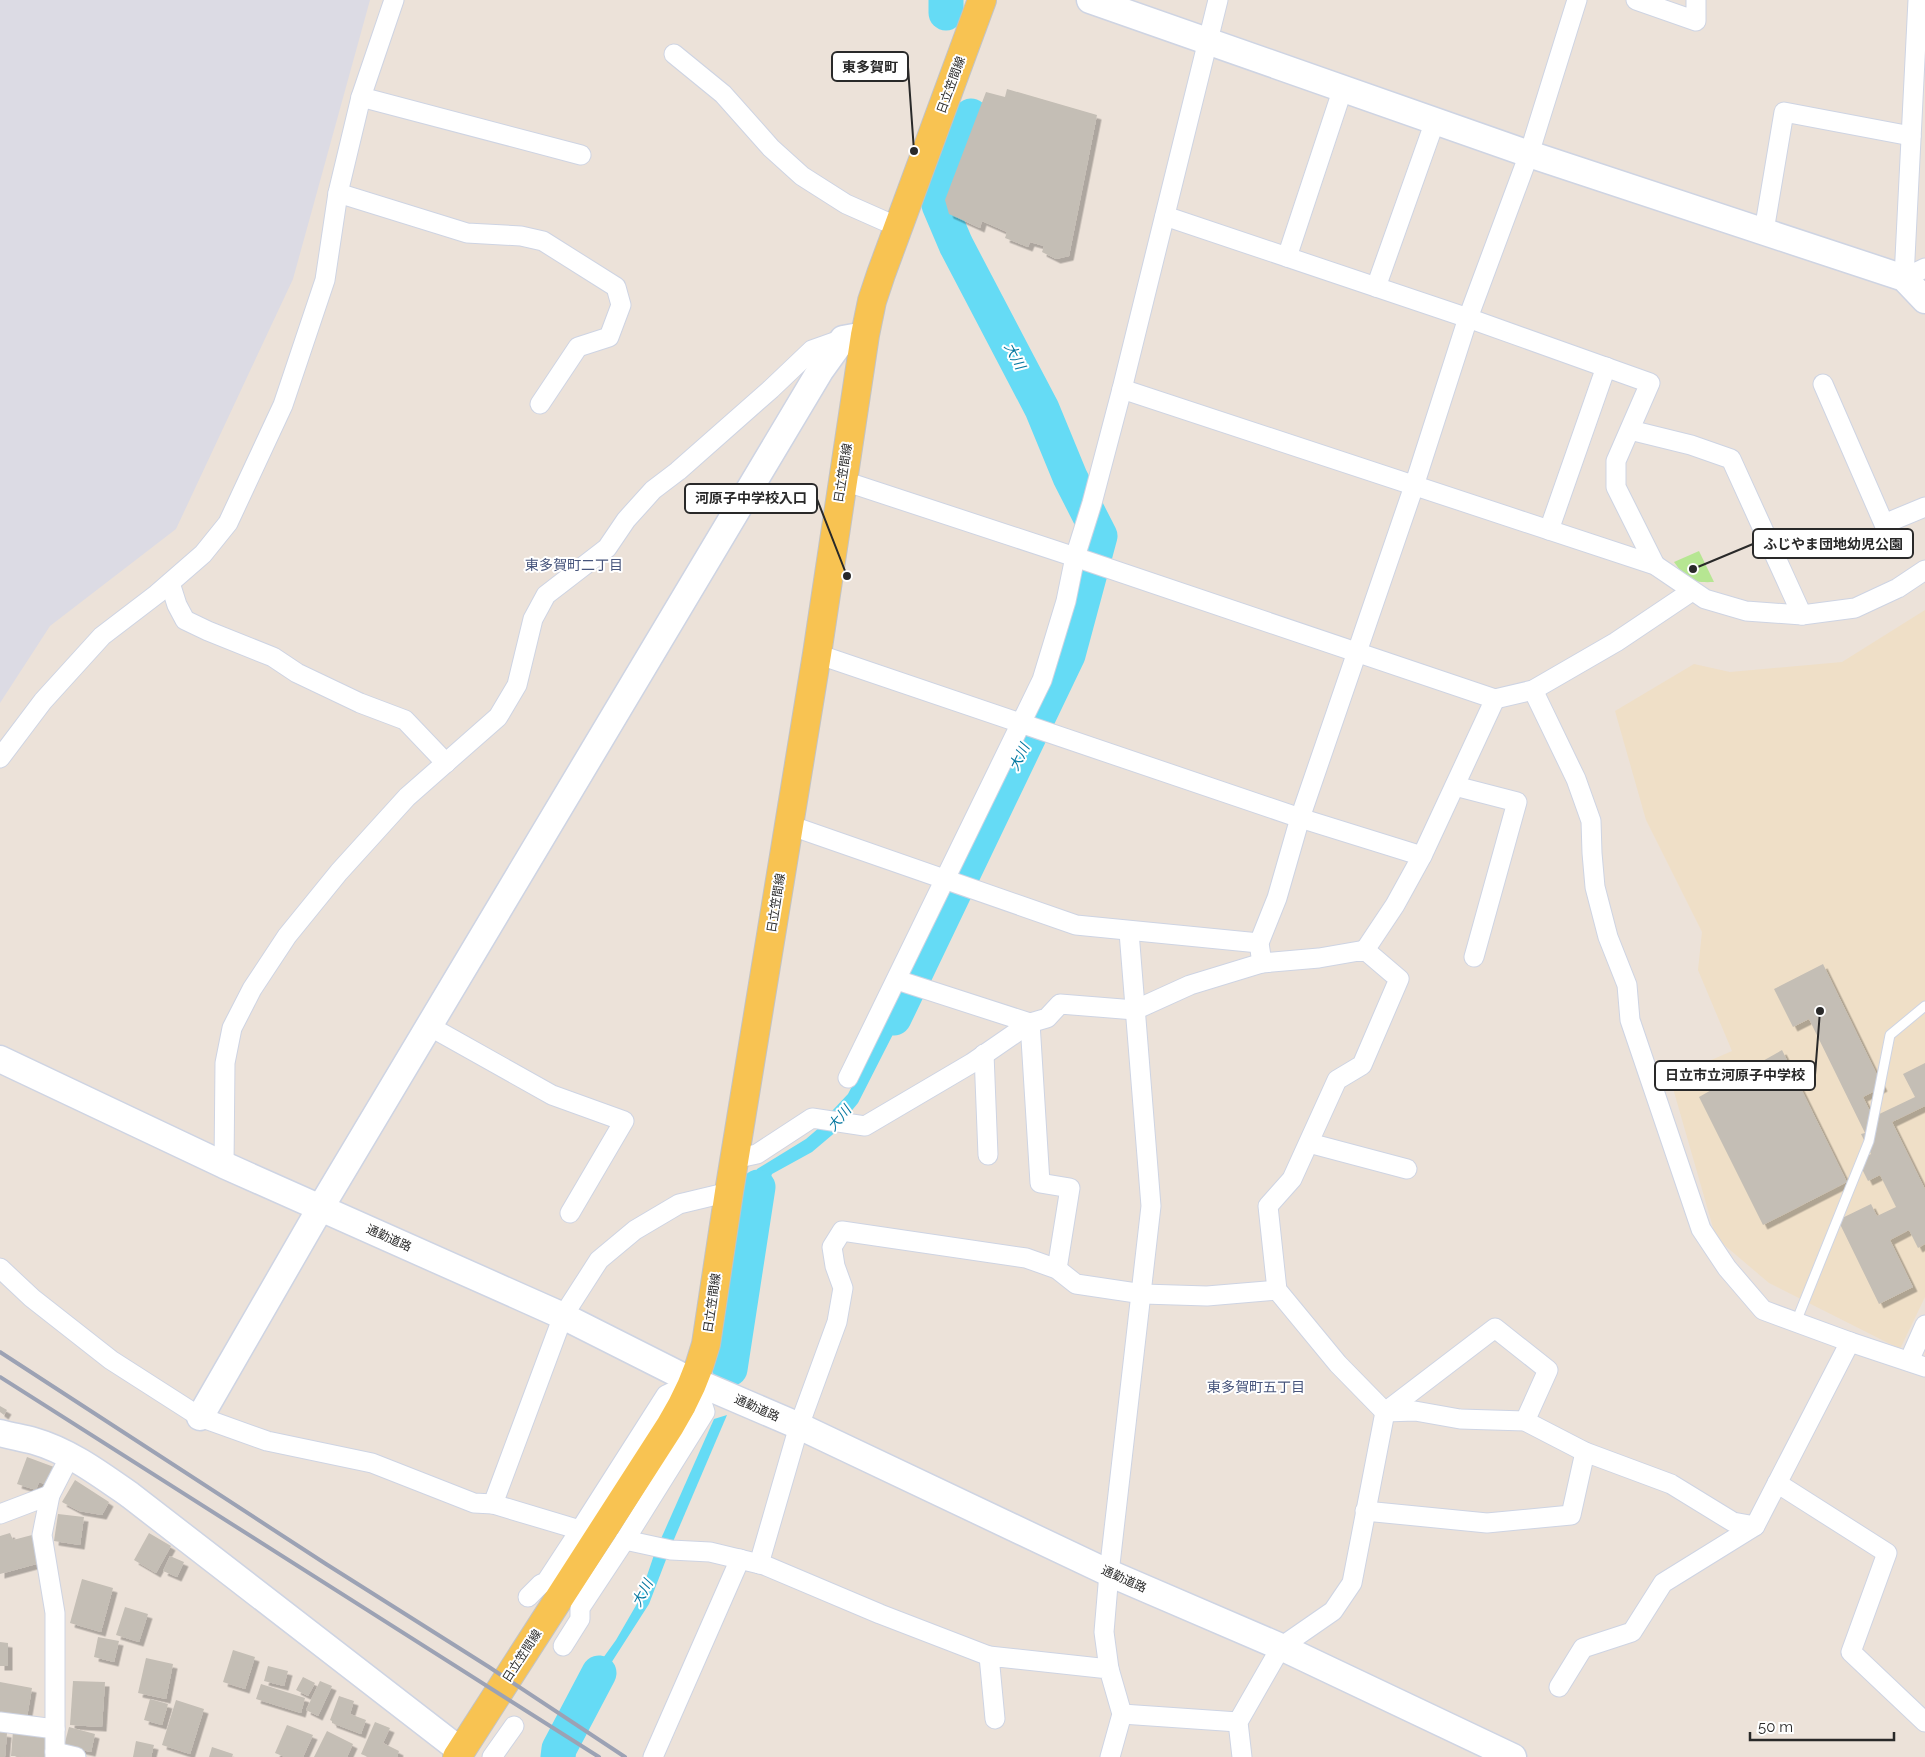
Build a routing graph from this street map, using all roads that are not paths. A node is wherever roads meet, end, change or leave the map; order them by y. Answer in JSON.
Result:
{"nodes":[{"id":1,"x":394,"y":0,"type":"edge"},
{"id":2,"x":982,"y":0,"type":"edge"},
{"id":3,"x":1090,"y":0,"type":"edge"},
{"id":4,"x":1218,"y":0,"type":"edge"},
{"id":5,"x":1577,"y":0,"type":"edge"},
{"id":6,"x":1636,"y":0,"type":"edge"},
{"id":7,"x":1696,"y":0,"type":"edge"},
{"id":8,"x":1918,"y":0,"type":"edge"},
{"id":9,"x":1207,"y":40,"type":"junction"},
{"id":10,"x":674,"y":54,"type":"dead end"},
{"id":11,"x":1343,"y":88,"type":"junction"},
{"id":12,"x":361,"y":97,"type":"junction"},
{"id":13,"x":1435,"y":120,"type":"junction"},
{"id":14,"x":1911,"y":136,"type":"junction"},
{"id":15,"x":581,"y":154,"type":"dead end"},
{"id":16,"x":1529,"y":154,"type":"junction"},
{"id":17,"x":338,"y":193,"type":"junction"},
{"id":18,"x":1166,"y":216,"type":"junction"},
{"id":19,"x":898,"y":227,"type":"junction"},
{"id":20,"x":1764,"y":231,"type":"junction"},
{"id":21,"x":1287,"y":257,"type":"junction"},
{"id":22,"x":1915,"y":273,"type":"edge"},
{"id":23,"x":1376,"y":287,"type":"junction"},
{"id":24,"x":1925,"y":300,"type":"edge"},
{"id":25,"x":1468,"y":318,"type":"junction"},
{"id":26,"x":854,"y":337,"type":"junction"},
{"id":27,"x":1606,"y":367,"type":"junction"},
{"id":28,"x":1823,"y":384,"type":"dead end"},
{"id":29,"x":1122,"y":389,"type":"junction"},
{"id":30,"x":540,"y":404,"type":"dead end"},
{"id":31,"x":1630,"y":430,"type":"junction"},
{"id":32,"x":842,"y":480,"type":"junction"},
{"id":33,"x":1414,"y":486,"type":"junction"},
{"id":34,"x":1925,"y":507,"type":"edge"},
{"id":35,"x":1549,"y":530,"type":"junction"},
{"id":36,"x":1087,"y":561,"type":"junction"},
{"id":37,"x":1655,"y":565,"type":"junction"},
{"id":38,"x":1925,"y":570,"type":"edge"},
{"id":39,"x":170,"y":583,"type":"junction"},
{"id":40,"x":1692,"y":592,"type":"junction"},
{"id":41,"x":1802,"y":615,"type":"junction"},
{"id":42,"x":1357,"y":652,"type":"junction"},
{"id":43,"x":817,"y":654,"type":"junction"},
{"id":44,"x":1532,"y":690,"type":"junction"},
{"id":45,"x":1495,"y":699,"type":"junction"},
{"id":46,"x":1031,"y":725,"type":"junction"},
{"id":47,"x":0,"y":758,"type":"edge"},
{"id":48,"x":446,"y":763,"type":"junction"},
{"id":49,"x":1455,"y":786,"type":"junction"},
{"id":50,"x":1300,"y":818,"type":"junction"},
{"id":51,"x":789,"y":825,"type":"junction"},
{"id":52,"x":1422,"y":856,"type":"junction"},
{"id":53,"x":954,"y":883,"type":"junction"},
{"id":54,"x":1129,"y":932,"type":"junction"},
{"id":55,"x":1259,"y":943,"type":"junction"},
{"id":56,"x":1365,"y":950,"type":"junction"},
{"id":57,"x":1474,"y":956,"type":"dead end"},
{"id":58,"x":1262,"y":963,"type":"junction"},
{"id":59,"x":906,"y":983,"type":"junction"},
{"id":60,"x":1925,"y":1006,"type":"edge"},
{"id":61,"x":1135,"y":1010,"type":"junction"},
{"id":62,"x":1030,"y":1023,"type":"junction"},
{"id":63,"x":429,"y":1026,"type":"junction"},
{"id":64,"x":984,"y":1054,"type":"junction"},
{"id":65,"x":0,"y":1058,"type":"edge"},
{"id":66,"x":848,"y":1078,"type":"dead end"},
{"id":67,"x":1309,"y":1142,"type":"junction"},
{"id":68,"x":988,"y":1155,"type":"dead end"},
{"id":69,"x":734,"y":1159,"type":"junction"},
{"id":70,"x":224,"y":1165,"type":"junction"},
{"id":71,"x":1406,"y":1169,"type":"dead end"},
{"id":72,"x":729,"y":1192,"type":"junction"},
{"id":73,"x":321,"y":1207,"type":"junction"},
{"id":74,"x":570,"y":1213,"type":"dead end"},
{"id":75,"x":0,"y":1268,"type":"edge"},
{"id":76,"x":1057,"y":1269,"type":"junction"},
{"id":77,"x":1277,"y":1290,"type":"junction"},
{"id":78,"x":1142,"y":1294,"type":"junction"},
{"id":79,"x":563,"y":1316,"type":"junction"},
{"id":80,"x":1796,"y":1322,"type":"junction"},
{"id":81,"x":1925,"y":1325,"type":"edge"},
{"id":82,"x":1850,"y":1342,"type":"junction"},
{"id":83,"x":1917,"y":1364,"type":"edge"},
{"id":84,"x":695,"y":1381,"type":"junction"},
{"id":85,"x":1385,"y":1412,"type":"junction"},
{"id":86,"x":200,"y":1416,"type":"junction"},
{"id":87,"x":1524,"y":1421,"type":"junction"},
{"id":88,"x":799,"y":1426,"type":"junction"},
{"id":89,"x":0,"y":1433,"type":"edge"},
{"id":90,"x":1585,"y":1452,"type":"junction"},
{"id":91,"x":70,"y":1456,"type":"junction"},
{"id":92,"x":1777,"y":1483,"type":"junction"},
{"id":93,"x":50,"y":1495,"type":"junction"},
{"id":94,"x":494,"y":1504,"type":"junction"},
{"id":95,"x":1365,"y":1511,"type":"junction"},
{"id":96,"x":0,"y":1514,"type":"edge"},
{"id":97,"x":1755,"y":1526,"type":"junction"},
{"id":98,"x":580,"y":1530,"type":"junction"},
{"id":99,"x":625,"y":1540,"type":"junction"},
{"id":100,"x":740,"y":1559,"type":"junction"},
{"id":101,"x":759,"y":1564,"type":"junction"},
{"id":102,"x":1109,"y":1573,"type":"junction"},
{"id":103,"x":528,"y":1597,"type":"dead end"},
{"id":104,"x":563,"y":1646,"type":"dead end"},
{"id":105,"x":1280,"y":1647,"type":"junction"},
{"id":106,"x":989,"y":1656,"type":"junction"},
{"id":107,"x":1109,"y":1669,"type":"junction"},
{"id":108,"x":1558,"y":1687,"type":"dead end"},
{"id":109,"x":1122,"y":1714,"type":"junction"},
{"id":110,"x":995,"y":1719,"type":"dead end"},
{"id":111,"x":0,"y":1722,"type":"edge"},
{"id":112,"x":1238,"y":1722,"type":"junction"},
{"id":113,"x":1925,"y":1722,"type":"edge"},
{"id":114,"x":514,"y":1726,"type":"dead end"},
{"id":115,"x":55,"y":1729,"type":"junction"},
{"id":116,"x":55,"y":1754,"type":"edge"},
{"id":117,"x":459,"y":1754,"type":"edge"},
{"id":118,"x":76,"y":1757,"type":"edge"},
{"id":119,"x":492,"y":1757,"type":"edge"},
{"id":120,"x":653,"y":1757,"type":"edge"},
{"id":121,"x":1110,"y":1757,"type":"edge"},
{"id":122,"x":1242,"y":1757,"type":"edge"},
{"id":123,"x":1513,"y":1757,"type":"edge"}],
"edges":[{"from":1,"to":12,"type":"street"},
{"from":2,"to":19,"type":"main road","name":"日立笠間線"},
{"from":3,"to":9,"type":"street"},
{"from":4,"to":9,"type":"street"},
{"from":5,"to":16,"type":"street"},
{"from":6,"to":7,"type":"street"},
{"from":8,"to":14,"type":"street"},
{"from":9,"to":11,"type":"street"},
{"from":9,"to":18,"type":"street"},
{"from":10,"to":19,"type":"street"},
{"from":11,"to":13,"type":"street"},
{"from":11,"to":21,"type":"street"},
{"from":12,"to":15,"type":"street"},
{"from":12,"to":17,"type":"street"},
{"from":13,"to":16,"type":"street"},
{"from":13,"to":23,"type":"street"},
{"from":14,"to":20,"type":"street"},
{"from":14,"to":22,"type":"street"},
{"from":16,"to":20,"type":"street"},
{"from":16,"to":25,"type":"street"},
{"from":17,"to":30,"type":"street"},
{"from":17,"to":39,"type":"street"},
{"from":18,"to":21,"type":"street"},
{"from":18,"to":29,"type":"street"},
{"from":19,"to":26,"type":"main road","name":"日立笠間線"},
{"from":20,"to":22,"type":"street"},
{"from":21,"to":23,"type":"street"},
{"from":22,"to":24,"type":"street"},
{"from":23,"to":25,"type":"street"},
{"from":25,"to":27,"type":"street"},
{"from":25,"to":33,"type":"street"},
{"from":26,"to":32,"type":"main road","name":"日立笠間線"},
{"from":26,"to":48,"type":"street"},
{"from":26,"to":63,"type":"street"},
{"from":27,"to":31,"type":"street"},
{"from":27,"to":35,"type":"street"},
{"from":28,"to":34,"type":"street"},
{"from":29,"to":33,"type":"street"},
{"from":29,"to":36,"type":"street"},
{"from":31,"to":37,"type":"street"},
{"from":31,"to":41,"type":"street"},
{"from":32,"to":36,"type":"street"},
{"from":32,"to":43,"type":"main road","name":"日立笠間線"},
{"from":33,"to":35,"type":"street"},
{"from":33,"to":42,"type":"street"},
{"from":35,"to":37,"type":"street"},
{"from":36,"to":42,"type":"street"},
{"from":36,"to":46,"type":"street"},
{"from":37,"to":40,"type":"street"},
{"from":38,"to":41,"type":"street"},
{"from":39,"to":47,"type":"street"},
{"from":39,"to":48,"type":"street"},
{"from":40,"to":41,"type":"street"},
{"from":40,"to":44,"type":"street"},
{"from":42,"to":45,"type":"street"},
{"from":42,"to":50,"type":"street"},
{"from":43,"to":46,"type":"street"},
{"from":43,"to":51,"type":"main road","name":"日立笠間線"},
{"from":44,"to":45,"type":"street"},
{"from":44,"to":80,"type":"street"},
{"from":45,"to":49,"type":"street"},
{"from":46,"to":50,"type":"street"},
{"from":46,"to":53,"type":"street"},
{"from":48,"to":70,"type":"street"},
{"from":49,"to":52,"type":"street"},
{"from":49,"to":57,"type":"street"},
{"from":50,"to":52,"type":"street"},
{"from":50,"to":55,"type":"street"},
{"from":51,"to":53,"type":"street"},
{"from":51,"to":69,"type":"main road","name":"日立笠間線"},
{"from":52,"to":56,"type":"street"},
{"from":53,"to":54,"type":"street"},
{"from":53,"to":59,"type":"street"},
{"from":54,"to":55,"type":"street"},
{"from":54,"to":61,"type":"street"},
{"from":55,"to":58,"type":"street"},
{"from":56,"to":58,"type":"street"},
{"from":56,"to":67,"type":"street"},
{"from":58,"to":61,"type":"street"},
{"from":59,"to":62,"type":"street"},
{"from":59,"to":66,"type":"street"},
{"from":60,"to":80,"type":"lane"},
{"from":61,"to":62,"type":"street"},
{"from":61,"to":78,"type":"street"},
{"from":62,"to":64,"type":"street"},
{"from":62,"to":76,"type":"street"},
{"from":63,"to":73,"type":"street"},
{"from":63,"to":74,"type":"street"},
{"from":64,"to":68,"type":"street"},
{"from":64,"to":69,"type":"street"},
{"from":65,"to":70,"type":"street","name":"通勤道路"},
{"from":67,"to":71,"type":"street"},
{"from":67,"to":77,"type":"street"},
{"from":69,"to":72,"type":"main road","name":"日立笠間線"},
{"from":70,"to":73,"type":"street","name":"通勤道路"},
{"from":72,"to":79,"type":"street"},
{"from":72,"to":84,"type":"main road","name":"日立笠間線"},
{"from":73,"to":79,"type":"street","name":"通勤道路"},
{"from":73,"to":86,"type":"street"},
{"from":75,"to":86,"type":"street"},
{"from":76,"to":78,"type":"street"},
{"from":76,"to":88,"type":"street"},
{"from":77,"to":78,"type":"street"},
{"from":77,"to":85,"type":"street"},
{"from":78,"to":102,"type":"street"},
{"from":79,"to":84,"type":"street","name":"通勤道路"},
{"from":79,"to":94,"type":"street"},
{"from":80,"to":82,"type":"street"},
{"from":81,"to":83,"type":"street"},
{"from":82,"to":83,"type":"street"},
{"from":82,"to":92,"type":"street"},
{"from":84,"to":88,"type":"street","name":"通勤道路"},
{"from":84,"to":98,"type":"street"},
{"from":84,"to":99,"type":"street"},
{"from":84,"to":117,"type":"main road","name":"日立笠間線"},
{"from":85,"to":87,"type":"street"},
{"from":85,"to":87,"type":"street"},
{"from":85,"to":95,"type":"street"},
{"from":86,"to":94,"type":"street"},
{"from":87,"to":90,"type":"street"},
{"from":88,"to":101,"type":"street"},
{"from":88,"to":102,"type":"street","name":"通勤道路"},
{"from":89,"to":91,"type":"street"},
{"from":90,"to":95,"type":"street"},
{"from":90,"to":97,"type":"street"},
{"from":91,"to":93,"type":"street"},
{"from":91,"to":117,"type":"street"},
{"from":92,"to":97,"type":"street"},
{"from":92,"to":113,"type":"street"},
{"from":93,"to":96,"type":"street"},
{"from":93,"to":115,"type":"street"},
{"from":94,"to":98,"type":"street"},
{"from":95,"to":105,"type":"street"},
{"from":97,"to":108,"type":"street"},
{"from":98,"to":103,"type":"street"},
{"from":99,"to":100,"type":"street"},
{"from":99,"to":104,"type":"street"},
{"from":100,"to":101,"type":"street"},
{"from":100,"to":120,"type":"street"},
{"from":101,"to":106,"type":"street"},
{"from":102,"to":105,"type":"street","name":"通勤道路"},
{"from":102,"to":107,"type":"street"},
{"from":105,"to":112,"type":"street"},
{"from":105,"to":123,"type":"street","name":"通勤道路"},
{"from":106,"to":107,"type":"street"},
{"from":106,"to":110,"type":"street"},
{"from":107,"to":109,"type":"street"},
{"from":109,"to":112,"type":"street"},
{"from":109,"to":121,"type":"street"},
{"from":111,"to":115,"type":"street"},
{"from":112,"to":122,"type":"street"},
{"from":114,"to":119,"type":"street"},
{"from":115,"to":116,"type":"street"},
{"from":116,"to":118,"type":"street"}]}
